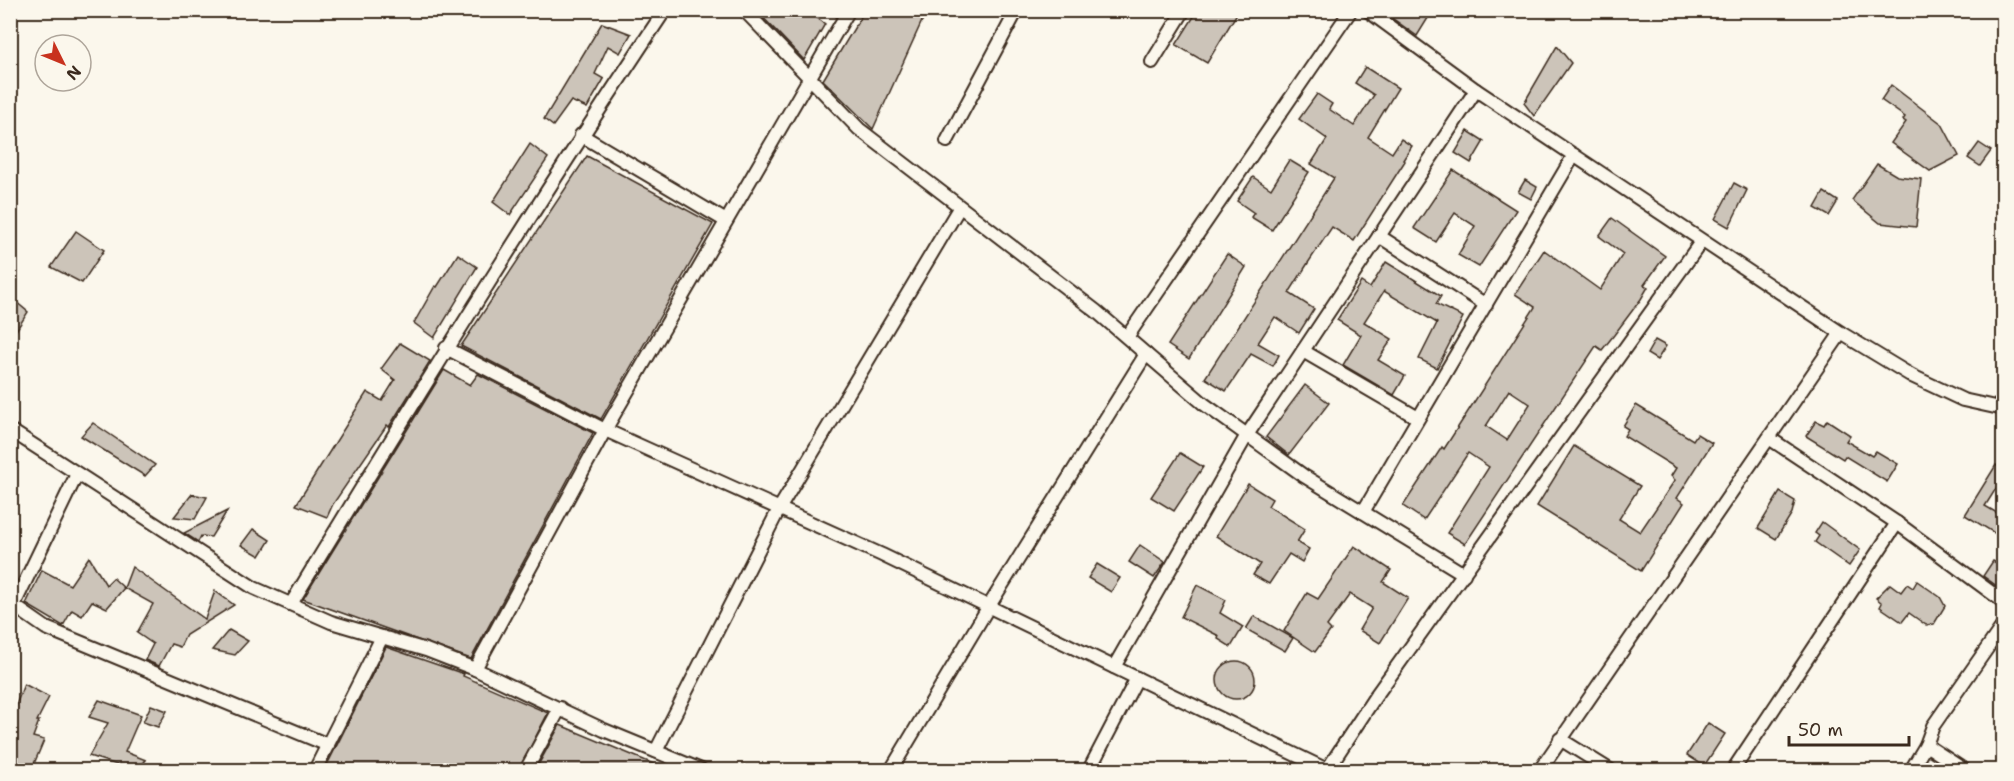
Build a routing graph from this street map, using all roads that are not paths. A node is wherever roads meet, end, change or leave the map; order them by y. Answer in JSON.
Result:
{"nodes":[{"id":1,"x":665,"y":10,"type":"edge"},
{"id":2,"x":744,"y":10,"type":"edge"},
{"id":3,"x":849,"y":10,"type":"edge"},
{"id":4,"x":1017,"y":10,"type":"edge"},
{"id":5,"x":1184,"y":10,"type":"edge"},
{"id":6,"x":1351,"y":10,"type":"edge"},
{"id":7,"x":1367,"y":10,"type":"edge"},
{"id":8,"x":1152,"y":62,"type":"dead end"},
{"id":9,"x":808,"y":78,"type":"junction"},
{"id":10,"x":1476,"y":90,"type":"junction"},
{"id":11,"x":582,"y":135,"type":"junction"},
{"id":12,"x":947,"y":141,"type":"dead end"},
{"id":13,"x":1574,"y":155,"type":"junction"},
{"id":14,"x":959,"y":208,"type":"junction"},
{"id":15,"x":726,"y":221,"type":"junction"},
{"id":16,"x":1379,"y":236,"type":"junction"},
{"id":17,"x":1701,"y":242,"type":"junction"},
{"id":18,"x":1486,"y":305,"type":"junction"},
{"id":19,"x":1841,"y":333,"type":"junction"},
{"id":20,"x":1127,"y":338,"type":"junction"},
{"id":21,"x":446,"y":348,"type":"junction"},
{"id":22,"x":1303,"y":351,"type":"junction"},
{"id":23,"x":1146,"y":354,"type":"junction"},
{"id":24,"x":2004,"y":409,"type":"edge"},
{"id":25,"x":1418,"y":418,"type":"junction"},
{"id":26,"x":10,"y":430,"type":"edge"},
{"id":27,"x":605,"y":430,"type":"junction"},
{"id":28,"x":1248,"y":435,"type":"junction"},
{"id":29,"x":1768,"y":438,"type":"junction"},
{"id":30,"x":77,"y":474,"type":"junction"},
{"id":31,"x":779,"y":509,"type":"junction"},
{"id":32,"x":1363,"y":512,"type":"junction"},
{"id":33,"x":1897,"y":523,"type":"junction"},
{"id":34,"x":1464,"y":574,"type":"junction"},
{"id":35,"x":2004,"y":602,"type":"edge"},
{"id":36,"x":291,"y":604,"type":"junction"},
{"id":37,"x":989,"y":606,"type":"junction"},
{"id":38,"x":12,"y":607,"type":"edge"},
{"id":39,"x":2004,"y":624,"type":"edge"},
{"id":40,"x":382,"y":637,"type":"junction"},
{"id":41,"x":1114,"y":667,"type":"junction"},
{"id":42,"x":475,"y":669,"type":"junction"},
{"id":43,"x":1137,"y":678,"type":"junction"},
{"id":44,"x":560,"y":708,"type":"junction"},
{"id":45,"x":1560,"y":739,"type":"junction"},
{"id":46,"x":328,"y":745,"type":"junction"},
{"id":47,"x":1926,"y":745,"type":"junction"},
{"id":48,"x":656,"y":751,"type":"junction"},
{"id":49,"x":695,"y":769,"type":"edge"},
{"id":50,"x":1327,"y":770,"type":"edge"},
{"id":51,"x":315,"y":771,"type":"edge"},
{"id":52,"x":526,"y":771,"type":"edge"},
{"id":53,"x":891,"y":771,"type":"edge"},
{"id":54,"x":1089,"y":771,"type":"edge"},
{"id":55,"x":1540,"y":771,"type":"edge"},
{"id":56,"x":1610,"y":771,"type":"edge"},
{"id":57,"x":1733,"y":771,"type":"edge"},
{"id":58,"x":1911,"y":771,"type":"edge"},
{"id":59,"x":1964,"y":771,"type":"edge"}],
"edges":[{"from":1,"to":11,"type":"street"},
{"from":2,"to":9,"type":"street"},
{"from":3,"to":9,"type":"street"},
{"from":4,"to":12,"type":"street"},
{"from":5,"to":8,"type":"street"},
{"from":6,"to":20,"type":"street"},
{"from":7,"to":10,"type":"street"},
{"from":9,"to":14,"type":"street"},
{"from":9,"to":15,"type":"street"},
{"from":10,"to":13,"type":"street"},
{"from":10,"to":16,"type":"street"},
{"from":11,"to":15,"type":"street"},
{"from":11,"to":21,"type":"street"},
{"from":13,"to":17,"type":"street"},
{"from":13,"to":18,"type":"street"},
{"from":14,"to":20,"type":"street"},
{"from":14,"to":31,"type":"street"},
{"from":15,"to":27,"type":"street"},
{"from":16,"to":18,"type":"street"},
{"from":16,"to":22,"type":"street"},
{"from":17,"to":19,"type":"street"},
{"from":17,"to":34,"type":"street"},
{"from":18,"to":25,"type":"street"},
{"from":19,"to":24,"type":"street"},
{"from":19,"to":29,"type":"street"},
{"from":20,"to":23,"type":"street"},
{"from":21,"to":27,"type":"street"},
{"from":21,"to":36,"type":"street"},
{"from":22,"to":25,"type":"street"},
{"from":22,"to":28,"type":"street"},
{"from":23,"to":28,"type":"street"},
{"from":23,"to":37,"type":"street"},
{"from":25,"to":32,"type":"street"},
{"from":26,"to":30,"type":"street"},
{"from":27,"to":31,"type":"street"},
{"from":27,"to":42,"type":"street"},
{"from":28,"to":32,"type":"street"},
{"from":28,"to":41,"type":"street"},
{"from":29,"to":33,"type":"street"},
{"from":29,"to":45,"type":"street"},
{"from":30,"to":36,"type":"street"},
{"from":30,"to":38,"type":"street"},
{"from":31,"to":37,"type":"street"},
{"from":31,"to":48,"type":"street"},
{"from":32,"to":34,"type":"street"},
{"from":33,"to":35,"type":"street"},
{"from":33,"to":57,"type":"street"},
{"from":34,"to":50,"type":"street"},
{"from":36,"to":40,"type":"street"},
{"from":37,"to":41,"type":"street"},
{"from":37,"to":53,"type":"street"},
{"from":38,"to":46,"type":"street"},
{"from":39,"to":47,"type":"street"},
{"from":40,"to":42,"type":"street"},
{"from":40,"to":46,"type":"street"},
{"from":41,"to":43,"type":"street"},
{"from":42,"to":44,"type":"street"},
{"from":43,"to":50,"type":"street"},
{"from":43,"to":54,"type":"street"},
{"from":44,"to":48,"type":"street"},
{"from":44,"to":52,"type":"street"},
{"from":45,"to":55,"type":"street"},
{"from":45,"to":56,"type":"street"},
{"from":46,"to":51,"type":"street"},
{"from":47,"to":58,"type":"street"},
{"from":47,"to":59,"type":"street"},
{"from":48,"to":49,"type":"street"}]}
